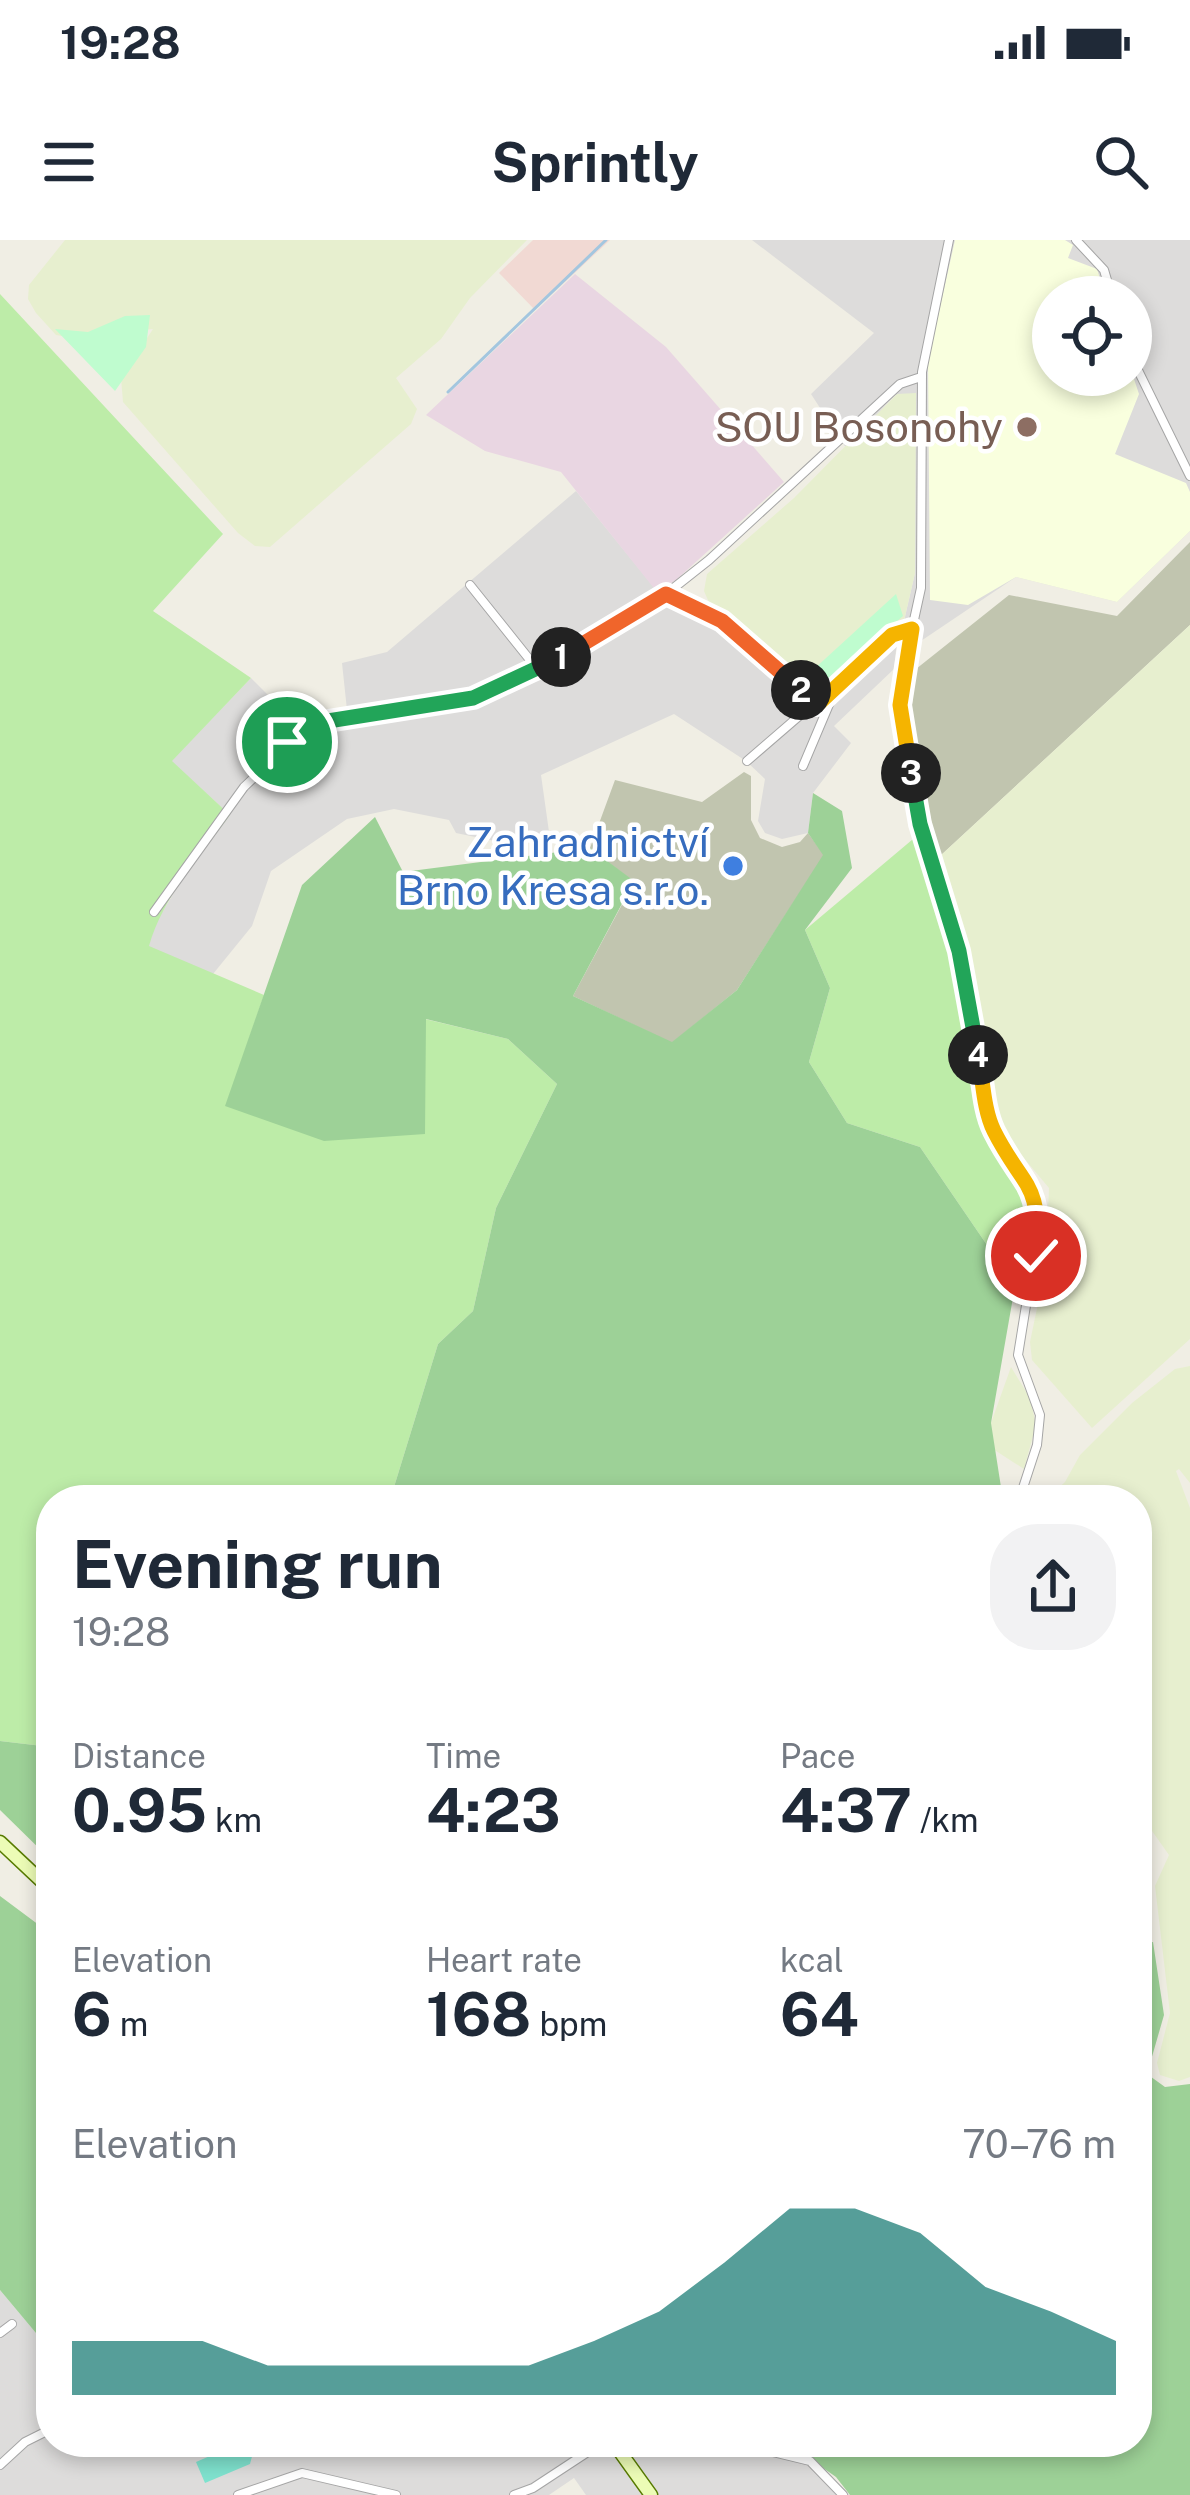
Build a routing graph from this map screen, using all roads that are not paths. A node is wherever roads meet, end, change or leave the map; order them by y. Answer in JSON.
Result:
{"nodes":[{"id":1,"x":949,"y":240,"type":"edge"},
{"id":2,"x":1076,"y":240,"type":"edge"},
{"id":3,"x":1105,"y":276,"type":"edge"},
{"id":4,"x":921,"y":377,"type":"junction"},
{"id":5,"x":1151,"y":396,"type":"edge"},
{"id":6,"x":1190,"y":476,"type":"edge"},
{"id":7,"x":470,"y":585,"type":"dead end"},
{"id":8,"x":666,"y":594,"type":"junction"},
{"id":9,"x":912,"y":629,"type":"junction"},
{"id":10,"x":538,"y":670,"type":"junction"},
{"id":11,"x":837,"y":686,"type":"junction"},
{"id":12,"x":288,"y":700,"type":"dead end"},
{"id":13,"x":817,"y":705,"type":"junction"},
{"id":14,"x":308,"y":727,"type":"junction"},
{"id":15,"x":747,"y":761,"type":"dead end"},
{"id":16,"x":803,"y":766,"type":"dead end"},
{"id":17,"x":154,"y":912,"type":"dead end"},
{"id":18,"x":1024,"y":1485,"type":"edge"},
{"id":19,"x":0,"y":1842,"type":"edge"},
{"id":20,"x":36,"y":1877,"type":"edge"},
{"id":21,"x":12,"y":2324,"type":"dead end"},
{"id":22,"x":0,"y":2333,"type":"edge"},
{"id":23,"x":36,"y":2436,"type":"edge"},
{"id":24,"x":580,"y":2457,"type":"edge"},
{"id":25,"x":624,"y":2457,"type":"edge"},
{"id":26,"x":790,"y":2457,"type":"edge"},
{"id":27,"x":0,"y":2465,"type":"edge"},
{"id":28,"x":238,"y":2495,"type":"edge"},
{"id":29,"x":396,"y":2495,"type":"edge"},
{"id":30,"x":514,"y":2495,"type":"edge"},
{"id":31,"x":651,"y":2495,"type":"edge"},
{"id":32,"x":843,"y":2495,"type":"edge"}],
"edges":[{"from":1,"to":4,"type":"street"},
{"from":2,"to":3,"type":"street"},
{"from":4,"to":8,"type":"street"},
{"from":4,"to":9,"type":"street"},
{"from":5,"to":6,"type":"street"},
{"from":7,"to":10,"type":"street"},
{"from":8,"to":10,"type":"street"},
{"from":8,"to":13,"type":"street"},
{"from":9,"to":11,"type":"street"},
{"from":9,"to":18,"type":"street"},
{"from":10,"to":14,"type":"street"},
{"from":11,"to":13,"type":"street"},
{"from":11,"to":16,"type":"street"},
{"from":12,"to":14,"type":"street"},
{"from":13,"to":15,"type":"street"},
{"from":14,"to":17,"type":"street"},
{"from":19,"to":20,"type":"street"},
{"from":21,"to":22,"type":"street"},
{"from":23,"to":27,"type":"street"},
{"from":24,"to":30,"type":"street"},
{"from":25,"to":31,"type":"street"},
{"from":26,"to":32,"type":"street"},
{"from":28,"to":29,"type":"street"}]}
